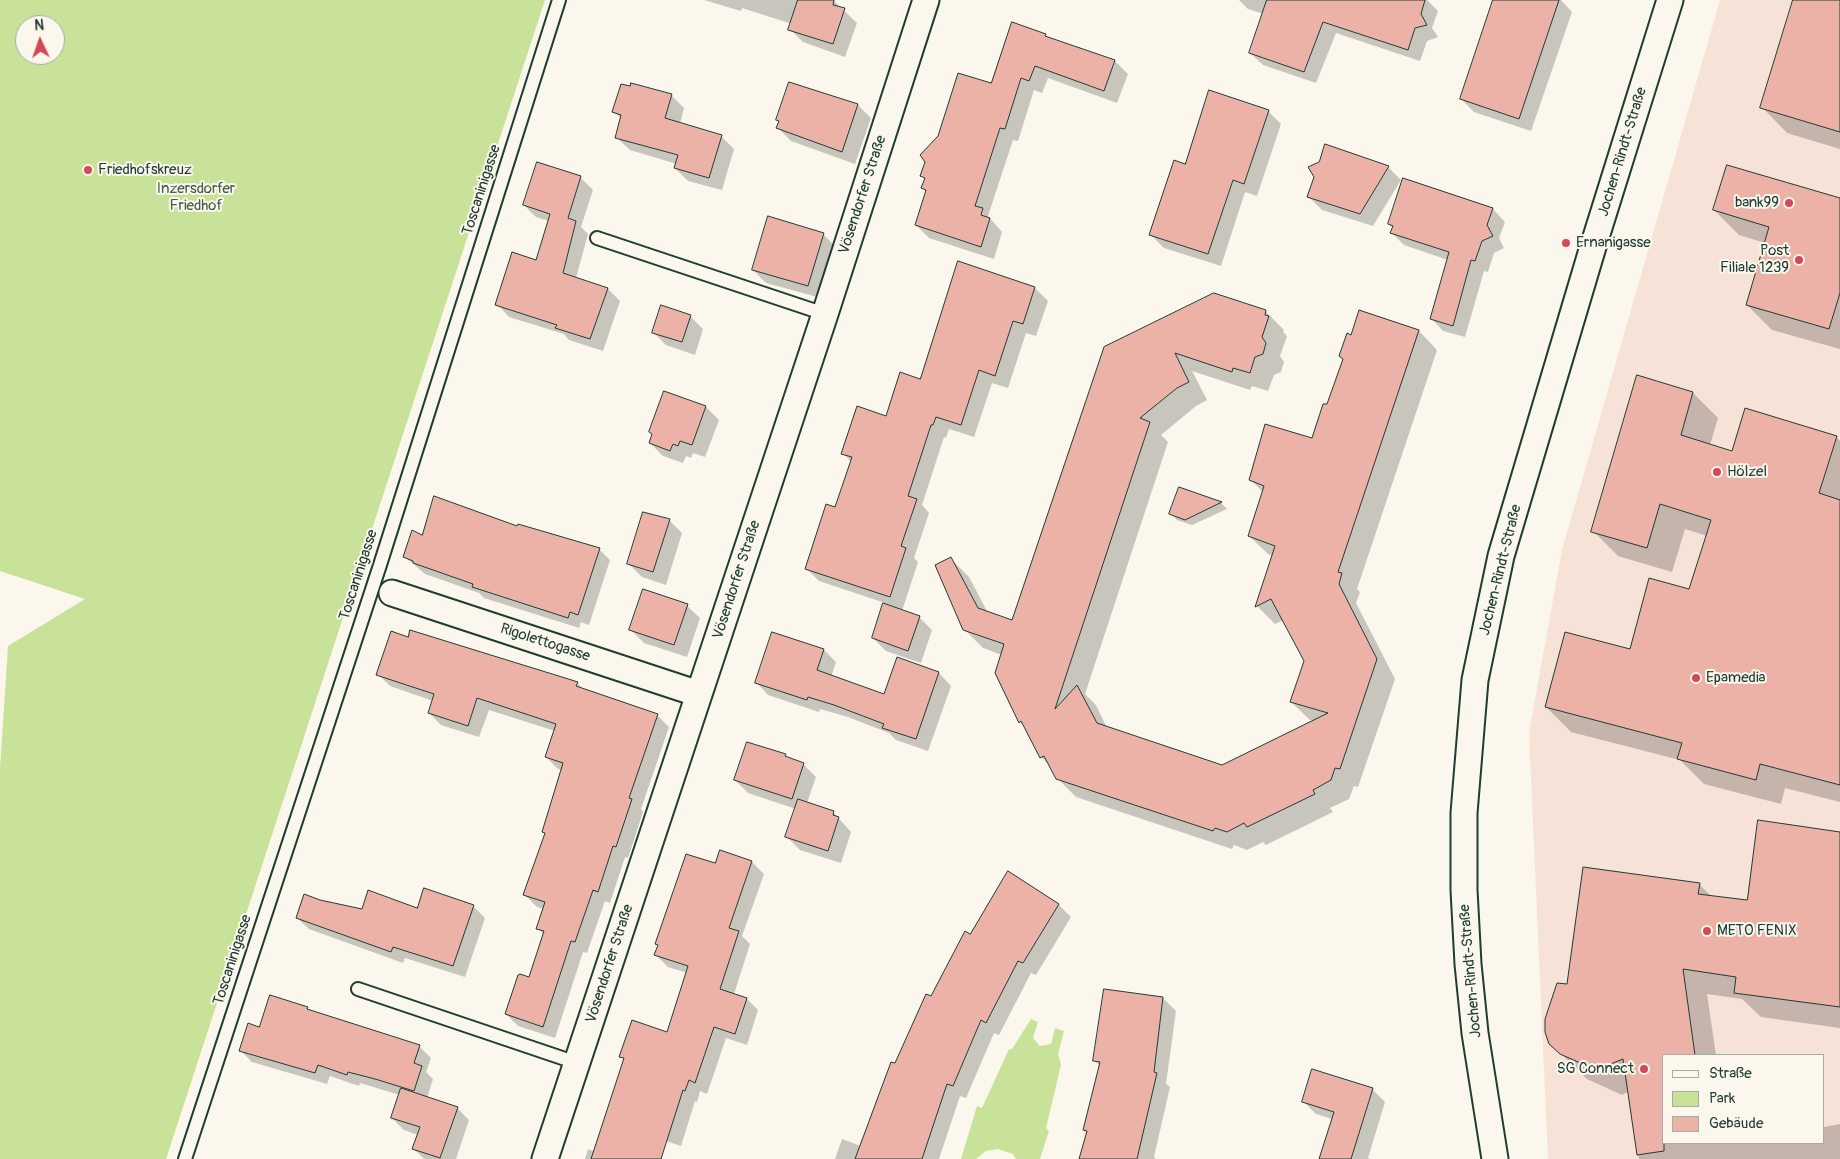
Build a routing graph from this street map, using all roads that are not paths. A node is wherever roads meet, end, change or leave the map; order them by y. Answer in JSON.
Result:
{"nodes":[{"id":1,"x":559,"y":0,"type":"edge"},
{"id":2,"x":926,"y":0,"type":"edge"},
{"id":3,"x":1670,"y":0,"type":"edge"},
{"id":4,"x":597,"y":238,"type":"dead end"},
{"id":5,"x":825,"y":314,"type":"junction"},
{"id":6,"x":392,"y":592,"type":"dead end"},
{"id":7,"x":699,"y":694,"type":"junction"},
{"id":8,"x":358,"y":989,"type":"dead end"},
{"id":9,"x":577,"y":1063,"type":"junction"},
{"id":10,"x":184,"y":1159,"type":"edge"},
{"id":11,"x":545,"y":1159,"type":"edge"},
{"id":12,"x":1495,"y":1159,"type":"edge"}],
"edges":[{"from":1,"to":10,"type":"lane","name":"Toscaninigasse"},
{"from":2,"to":5,"type":"street","name":"Vösendorfer Straße"},
{"from":3,"to":12,"type":"street","name":"Jochen-Rindt-Straße"},
{"from":4,"to":5,"type":"lane"},
{"from":5,"to":7,"type":"street","name":"Vösendorfer Straße"},
{"from":6,"to":7,"type":"street","name":"Rigolettogasse"},
{"from":7,"to":9,"type":"street","name":"Vösendorfer Straße"},
{"from":8,"to":9,"type":"lane"},
{"from":9,"to":11,"type":"street","name":"Vösendorfer Straße"}]}
